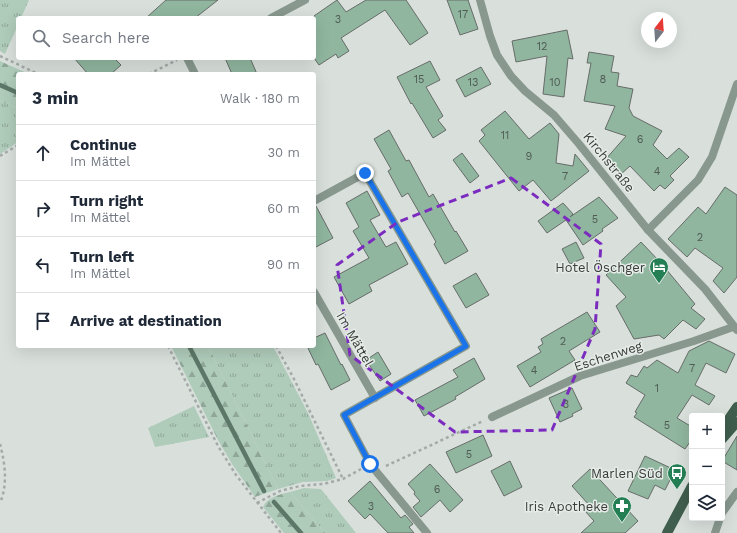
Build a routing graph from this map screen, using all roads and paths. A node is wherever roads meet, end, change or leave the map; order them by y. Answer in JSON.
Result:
{"nodes":[{"id":1,"x":305,"y":0,"type":"edge"},
{"id":2,"x":480,"y":0,"type":"edge"},
{"id":3,"x":275,"y":16,"type":"edge"},
{"id":4,"x":0,"y":56,"type":"edge"},
{"id":5,"x":177,"y":60,"type":"edge"},
{"id":6,"x":188,"y":60,"type":"edge"},
{"id":7,"x":34,"y":72,"type":"edge"},
{"id":8,"x":153,"y":72,"type":"edge"},
{"id":9,"x":194,"y":72,"type":"edge"},
{"id":10,"x":737,"y":84,"type":"edge"},
{"id":11,"x":16,"y":145,"type":"edge"},
{"id":12,"x":0,"y":156,"type":"edge"},
{"id":13,"x":316,"y":200,"type":"edge"},
{"id":14,"x":648,"y":230,"type":"junction"},
{"id":15,"x":316,"y":295,"type":"edge"},
{"id":16,"x":736,"y":329,"type":"edge"},
{"id":17,"x":169,"y":348,"type":"edge"},
{"id":18,"x":277,"y":348,"type":"edge"},
{"id":19,"x":375,"y":398,"type":"junction"},
{"id":20,"x":737,"y":407,"type":"edge"},
{"id":21,"x":492,"y":417,"type":"joint"},
{"id":22,"x":737,"y":422,"type":"edge"},
{"id":23,"x":725,"y":425,"type":"edge"},
{"id":24,"x":725,"y":435,"type":"edge"},
{"id":25,"x":0,"y":444,"type":"edge"},
{"id":26,"x":370,"y":464,"type":"junction"},
{"id":27,"x":377,"y":471,"type":"junction"},
{"id":28,"x":343,"y":480,"type":"junction"},
{"id":29,"x":689,"y":492,"type":"edge"},
{"id":30,"x":737,"y":492,"type":"edge"},
{"id":31,"x":0,"y":503,"type":"edge"},
{"id":32,"x":257,"y":503,"type":"junction"},
{"id":33,"x":725,"y":509,"type":"edge"},
{"id":34,"x":719,"y":521,"type":"edge"},
{"id":35,"x":281,"y":533,"type":"edge"},
{"id":36,"x":427,"y":533,"type":"edge"},
{"id":37,"x":667,"y":533,"type":"edge"},
{"id":38,"x":715,"y":533,"type":"edge"}],
"edges":[{"from":1,"to":3,"type":"street"},
{"from":2,"to":14,"type":"street","name":"Kirchstraße"},
{"from":4,"to":7,"type":"path"},
{"from":5,"to":8,"type":"path"},
{"from":6,"to":9,"type":"street"},
{"from":10,"to":14,"type":"street"},
{"from":11,"to":12,"type":"path"},
{"from":13,"to":19,"type":"street"},
{"from":14,"to":16,"type":"street","name":"Kirchstraße"},
{"from":15,"to":19,"type":"street","name":"Im Mättel"},
{"from":16,"to":21,"type":"street","name":"Eschenweg"},
{"from":17,"to":32,"type":"path"},
{"from":18,"to":28,"type":"path"},
{"from":19,"to":26,"type":"street"},
{"from":20,"to":23,"type":"main road"},
{"from":21,"to":27,"type":"path"},
{"from":22,"to":24,"type":"main road"},
{"from":25,"to":31,"type":"path"},
{"from":26,"to":27,"type":"street"},
{"from":26,"to":28,"type":"path"},
{"from":27,"to":36,"type":"street"},
{"from":28,"to":32,"type":"path"},
{"from":29,"to":37,"type":"main road"},
{"from":30,"to":33,"type":"street"},
{"from":32,"to":35,"type":"path"},
{"from":34,"to":38,"type":"street"}]}
